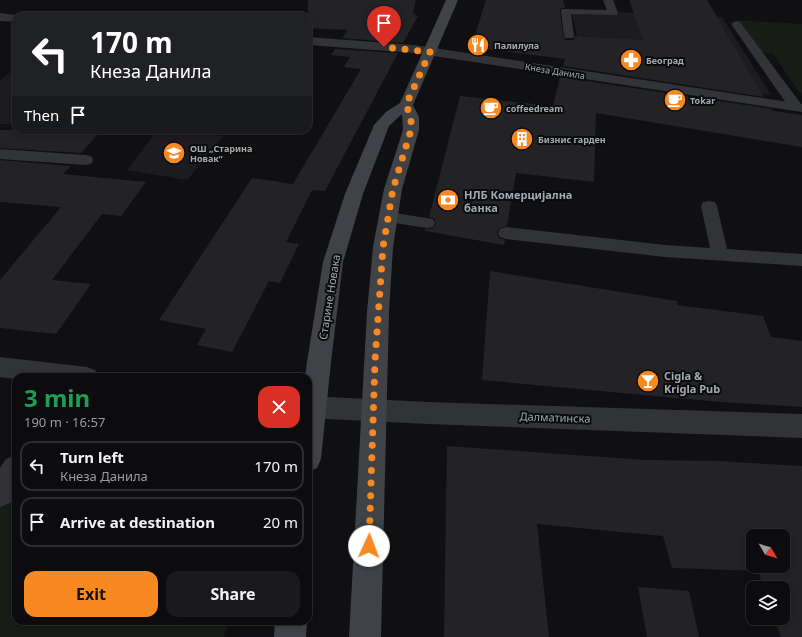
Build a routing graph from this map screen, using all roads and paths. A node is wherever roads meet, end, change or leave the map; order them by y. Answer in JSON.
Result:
{"nodes":[{"id":1,"x":452,"y":0,"type":"edge"},
{"id":2,"x":608,"y":0,"type":"edge"},
{"id":3,"x":0,"y":17,"type":"edge"},
{"id":4,"x":12,"y":18,"type":"edge"},
{"id":5,"x":736,"y":24,"type":"dead end"},
{"id":6,"x":569,"y":36,"type":"dead end"},
{"id":7,"x":312,"y":41,"type":"edge"},
{"id":8,"x":430,"y":52,"type":"junction"},
{"id":9,"x":406,"y":105,"type":"junction"},
{"id":10,"x":799,"y":107,"type":"edge"},
{"id":11,"x":0,"y":154,"type":"edge"},
{"id":12,"x":85,"y":160,"type":"dead end"},
{"id":13,"x":709,"y":206,"type":"dead end"},
{"id":14,"x":388,"y":217,"type":"junction"},
{"id":15,"x":427,"y":222,"type":"dead end"},
{"id":16,"x":506,"y":233,"type":"dead end"},
{"id":17,"x":720,"y":255,"type":"junction"},
{"id":18,"x":802,"y":260,"type":"edge"},
{"id":19,"x":0,"y":367,"type":"edge"},
{"id":20,"x":52,"y":373,"type":"edge"},
{"id":21,"x":312,"y":400,"type":"edge"},
{"id":22,"x":312,"y":407,"type":"edge"},
{"id":23,"x":374,"y":409,"type":"junction"},
{"id":24,"x":802,"y":426,"type":"edge"},
{"id":25,"x":12,"y":474,"type":"edge"},
{"id":26,"x":0,"y":493,"type":"edge"},
{"id":27,"x":291,"y":625,"type":"edge"},
{"id":28,"x":290,"y":637,"type":"edge"},
{"id":29,"x":365,"y":637,"type":"edge"}],
"edges":[{"from":1,"to":8,"type":"main road"},
{"from":2,"to":6,"type":"lane"},
{"from":3,"to":4,"type":"street"},
{"from":5,"to":10,"type":"lane"},
{"from":7,"to":8,"type":"street","name":"Кнеза Данила"},
{"from":8,"to":9,"type":"main road"},
{"from":8,"to":10,"type":"street","name":"Кнеза Данила"},
{"from":9,"to":14,"type":"main road"},
{"from":9,"to":21,"type":"main road","name":"Старине Новака"},
{"from":11,"to":12,"type":"street"},
{"from":13,"to":17,"type":"lane"},
{"from":14,"to":15,"type":"lane"},
{"from":14,"to":23,"type":"main road"},
{"from":16,"to":17,"type":"lane"},
{"from":17,"to":18,"type":"lane"},
{"from":19,"to":20,"type":"street"},
{"from":22,"to":23,"type":"street","name":"Далматинска"},
{"from":23,"to":24,"type":"street","name":"Далматинска"},
{"from":23,"to":29,"type":"main road"},
{"from":25,"to":26,"type":"street"},
{"from":27,"to":28,"type":"main road"}]}
